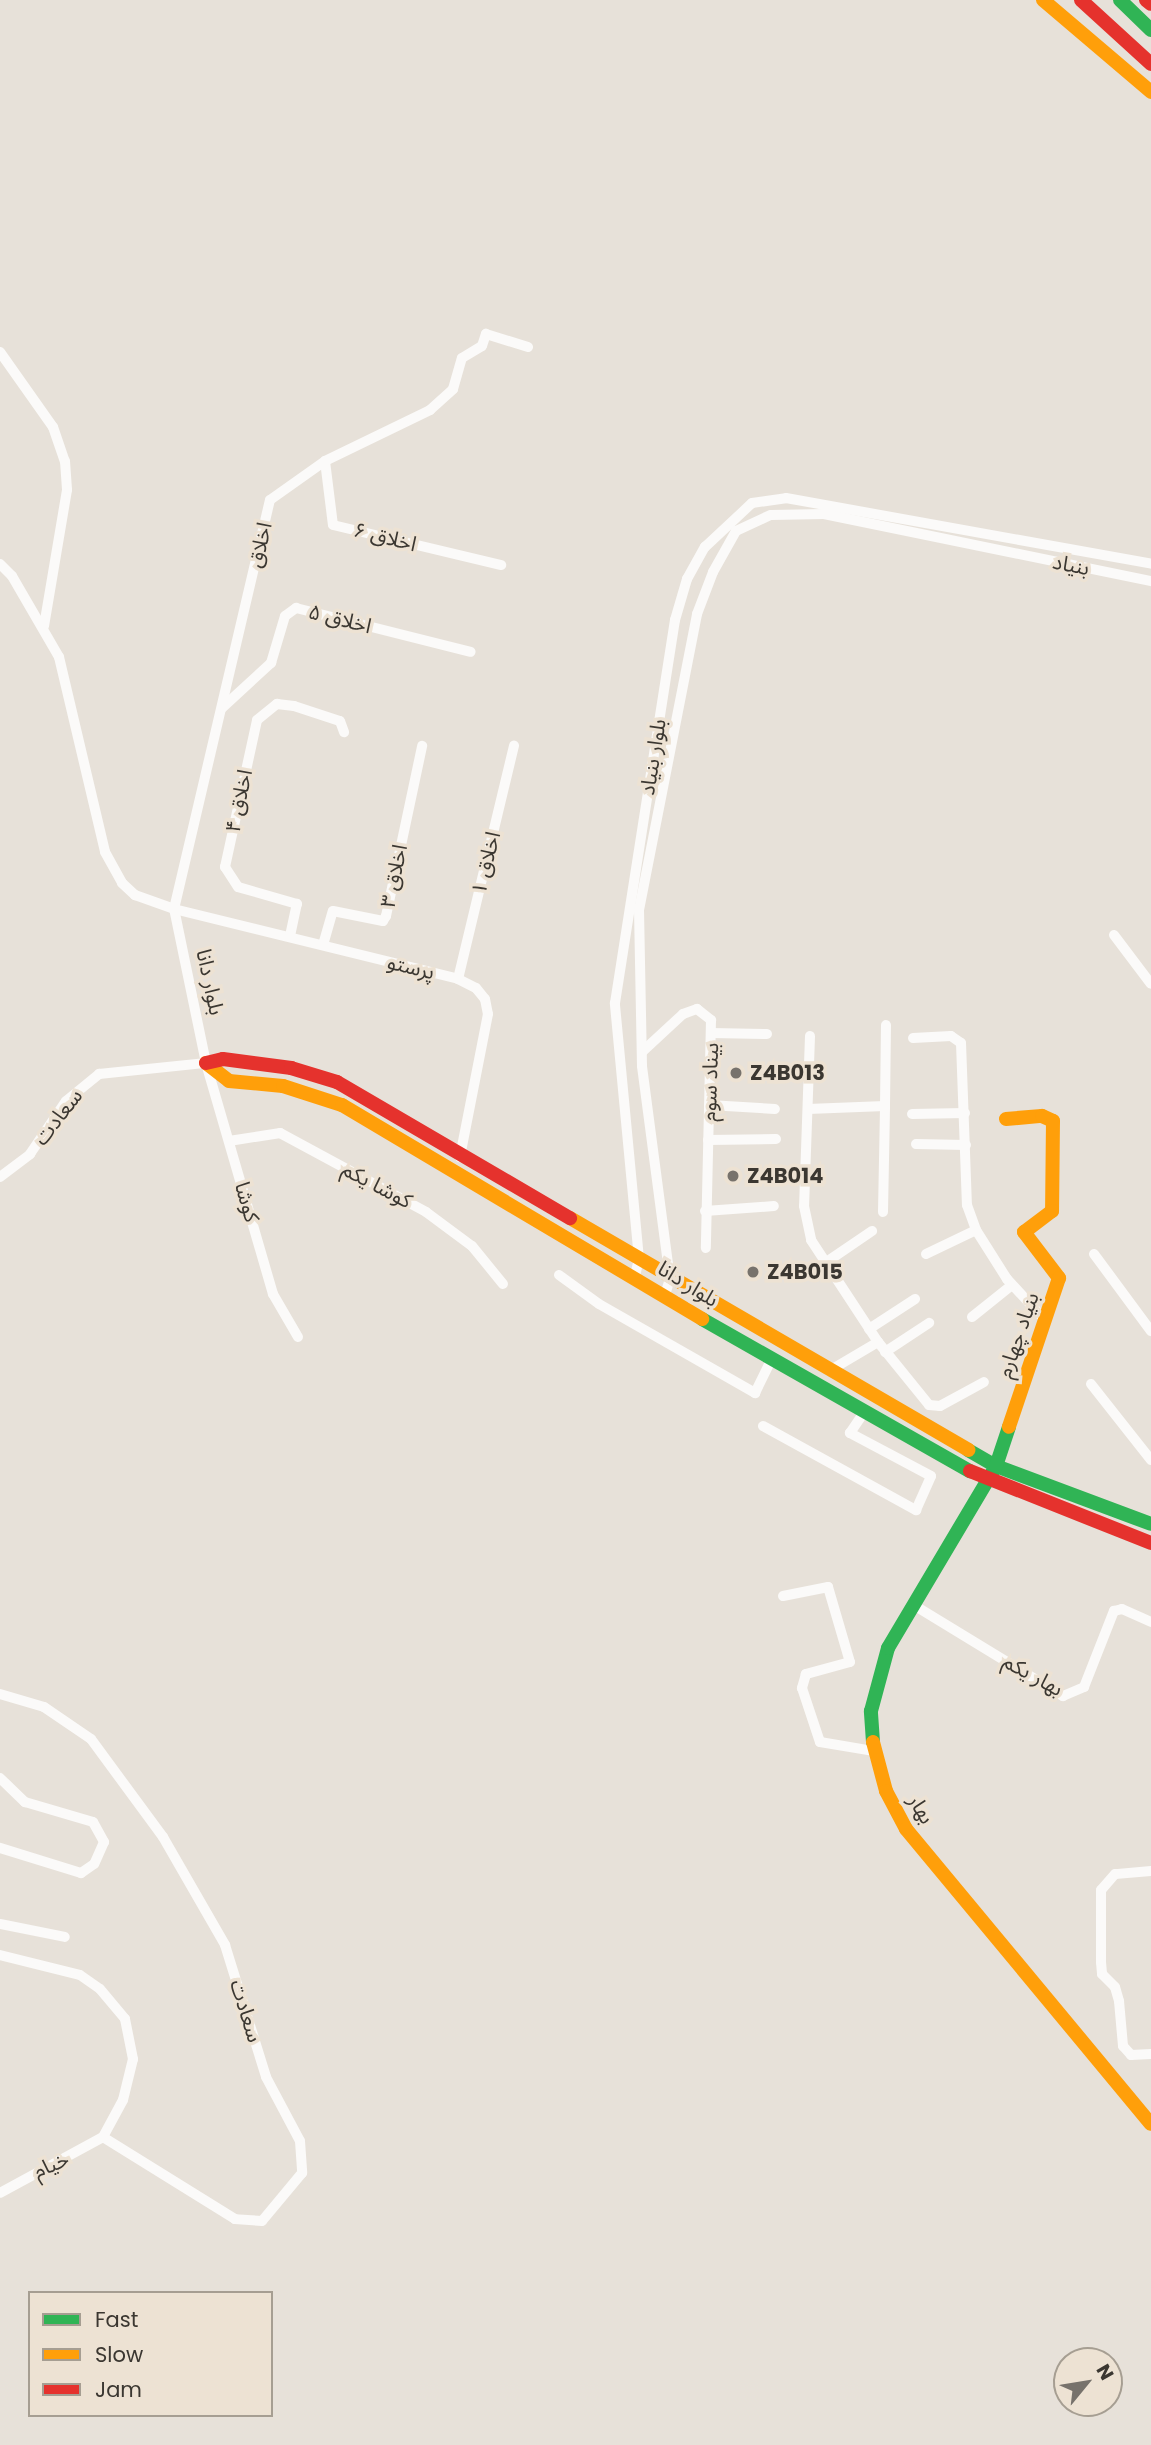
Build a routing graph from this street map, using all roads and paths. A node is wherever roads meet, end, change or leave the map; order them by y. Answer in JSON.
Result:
{"nodes":[{"id":1,"x":1043,"y":0,"type":"edge"},
{"id":2,"x":1081,"y":0,"type":"edge"},
{"id":3,"x":1120,"y":0,"type":"edge"},
{"id":4,"x":1146,"y":0,"type":"edge"},
{"id":5,"x":1151,"y":4,"type":"edge"},
{"id":6,"x":1151,"y":30,"type":"edge"},
{"id":7,"x":1151,"y":64,"type":"edge"},
{"id":8,"x":1151,"y":92,"type":"edge"},
{"id":9,"x":528,"y":347,"type":"dead end"},
{"id":10,"x":0,"y":352,"type":"edge"},
{"id":11,"x":325,"y":461,"type":"junction"},
{"id":12,"x":991,"y":550,"type":"joint"},
{"id":13,"x":0,"y":564,"type":"edge"},
{"id":14,"x":501,"y":565,"type":"dead end"},
{"id":15,"x":1151,"y":565,"type":"edge"},
{"id":16,"x":1151,"y":581,"type":"edge"},
{"id":17,"x":44,"y":626,"type":"junction"},
{"id":18,"x":471,"y":652,"type":"dead end"},
{"id":19,"x":222,"y":709,"type":"junction"},
{"id":20,"x":344,"y":732,"type":"dead end"},
{"id":21,"x":422,"y":746,"type":"dead end"},
{"id":22,"x":514,"y":746,"type":"dead end"},
{"id":23,"x":174,"y":909,"type":"junction"},
{"id":24,"x":1114,"y":934,"type":"dead end"},
{"id":25,"x":290,"y":936,"type":"junction"},
{"id":26,"x":323,"y":945,"type":"junction"},
{"id":27,"x":458,"y":979,"type":"junction"},
{"id":28,"x":1151,"y":985,"type":"edge"},
{"id":29,"x":887,"y":1025,"type":"dead end"},
{"id":30,"x":711,"y":1033,"type":"junction"},
{"id":31,"x":767,"y":1034,"type":"dead end"},
{"id":32,"x":810,"y":1036,"type":"dead end"},
{"id":33,"x":913,"y":1038,"type":"dead end"},
{"id":34,"x":206,"y":1063,"type":"junction"},
{"id":35,"x":642,"y":1066,"type":"junction"},
{"id":36,"x":709,"y":1105,"type":"junction"},
{"id":37,"x":885,"y":1106,"type":"junction"},
{"id":38,"x":775,"y":1108,"type":"dead end"},
{"id":39,"x":808,"y":1109,"type":"junction"},
{"id":40,"x":965,"y":1113,"type":"junction"},
{"id":41,"x":912,"y":1114,"type":"dead end"},
{"id":42,"x":1006,"y":1119,"type":"dead end"},
{"id":43,"x":776,"y":1139,"type":"dead end"},
{"id":44,"x":708,"y":1140,"type":"junction"},
{"id":45,"x":229,"y":1141,"type":"junction"},
{"id":46,"x":916,"y":1144,"type":"dead end"},
{"id":47,"x":966,"y":1145,"type":"junction"},
{"id":48,"x":460,"y":1157,"type":"junction"},
{"id":49,"x":0,"y":1177,"type":"edge"},
{"id":50,"x":774,"y":1206,"type":"dead end"},
{"id":51,"x":705,"y":1211,"type":"junction"},
{"id":52,"x":883,"y":1212,"type":"dead end"},
{"id":53,"x":976,"y":1230,"type":"junction"},
{"id":54,"x":872,"y":1231,"type":"dead end"},
{"id":55,"x":706,"y":1248,"type":"dead end"},
{"id":56,"x":926,"y":1254,"type":"dead end"},
{"id":57,"x":1094,"y":1254,"type":"dead end"},
{"id":58,"x":639,"y":1259,"type":"junction"},
{"id":59,"x":825,"y":1263,"type":"junction"},
{"id":60,"x":559,"y":1275,"type":"dead end"},
{"id":61,"x":635,"y":1276,"type":"junction"},
{"id":62,"x":670,"y":1279,"type":"junction"},
{"id":63,"x":503,"y":1284,"type":"dead end"},
{"id":64,"x":1012,"y":1285,"type":"junction"},
{"id":65,"x":666,"y":1294,"type":"junction"},
{"id":66,"x":915,"y":1299,"type":"dead end"},
{"id":67,"x":972,"y":1317,"type":"dead end"},
{"id":68,"x":1045,"y":1320,"type":"junction"},
{"id":69,"x":929,"y":1323,"type":"dead end"},
{"id":70,"x":869,"y":1329,"type":"junction"},
{"id":71,"x":1151,"y":1331,"type":"edge"},
{"id":72,"x":298,"y":1337,"type":"dead end"},
{"id":73,"x":878,"y":1342,"type":"junction"},
{"id":74,"x":885,"y":1352,"type":"junction"},
{"id":75,"x":771,"y":1360,"type":"junction"},
{"id":76,"x":829,"y":1371,"type":"junction"},
{"id":77,"x":984,"y":1382,"type":"dead end"},
{"id":78,"x":1091,"y":1384,"type":"dead end"},
{"id":79,"x":863,"y":1413,"type":"junction"},
{"id":80,"x":763,"y":1426,"type":"dead end"},
{"id":81,"x":1151,"y":1460,"type":"edge"},
{"id":82,"x":996,"y":1466,"type":"junction"},
{"id":83,"x":988,"y":1481,"type":"junction"},
{"id":84,"x":1151,"y":1524,"type":"edge"},
{"id":85,"x":1151,"y":1544,"type":"edge"},
{"id":86,"x":783,"y":1596,"type":"dead end"},
{"id":87,"x":912,"y":1604,"type":"junction"},
{"id":88,"x":1151,"y":1622,"type":"edge"},
{"id":89,"x":0,"y":1695,"type":"edge"},
{"id":90,"x":874,"y":1751,"type":"junction"},
{"id":91,"x":0,"y":1779,"type":"edge"},
{"id":92,"x":0,"y":1848,"type":"edge"},
{"id":93,"x":1151,"y":1871,"type":"edge"},
{"id":94,"x":0,"y":1924,"type":"edge"},
{"id":95,"x":65,"y":1937,"type":"dead end"},
{"id":96,"x":0,"y":1955,"type":"edge"},
{"id":97,"x":1151,"y":2054,"type":"edge"},
{"id":98,"x":1150,"y":2119,"type":"edge"},
{"id":99,"x":103,"y":2137,"type":"junction"},
{"id":100,"x":0,"y":2193,"type":"edge"}],
"edges":[{"from":1,"to":8,"type":"street"},
{"from":2,"to":7,"type":"street"},
{"from":3,"to":6,"type":"street"},
{"from":4,"to":5,"type":"street"},
{"from":9,"to":11,"type":"street","name":"اخلاق"},
{"from":10,"to":17,"type":"street"},
{"from":11,"to":14,"type":"street","name":"اخلاق ۶"},
{"from":11,"to":19,"type":"street","name":"اخلاق"},
{"from":12,"to":16,"type":"street","name":"بنیاد"},
{"from":12,"to":35,"type":"street","name":"بلوار بنیاد"},
{"from":13,"to":17,"type":"street","name":"پرستو"},
{"from":15,"to":58,"type":"street","name":"بلوار بنیاد"},
{"from":17,"to":23,"type":"street","name":"پرستو"},
{"from":18,"to":19,"type":"street","name":"اخلاق ۵"},
{"from":19,"to":23,"type":"street","name":"اخلاق"},
{"from":20,"to":25,"type":"street","name":"اخلاق ۴"},
{"from":21,"to":26,"type":"street","name":"اخلاق ۳"},
{"from":22,"to":27,"type":"street","name":"اخلاق ۱"},
{"from":23,"to":25,"type":"street","name":"پرستو"},
{"from":23,"to":34,"type":"street","name":"بلوار دانا"},
{"from":24,"to":28,"type":"street"},
{"from":25,"to":26,"type":"street","name":"پرستو"},
{"from":26,"to":27,"type":"street","name":"پرستو"},
{"from":27,"to":48,"type":"street","name":"پرستو"},
{"from":29,"to":37,"type":"street"},
{"from":30,"to":31,"type":"street"},
{"from":30,"to":35,"type":"street","name":"بیناد سوم"},
{"from":30,"to":36,"type":"street","name":"بیناد سوم"},
{"from":32,"to":39,"type":"street"},
{"from":33,"to":40,"type":"street"},
{"from":34,"to":45,"type":"street","name":"کوشا"},
{"from":34,"to":48,"type":"street","name":"بلوار دانا"},
{"from":34,"to":49,"type":"street","name":"سعادت"},
{"from":34,"to":61,"type":"street","name":"بلوار دانا"},
{"from":35,"to":62,"type":"street","name":"بلوار بنیاد"},
{"from":36,"to":38,"type":"street"},
{"from":36,"to":44,"type":"street","name":"بیناد سوم"},
{"from":37,"to":39,"type":"street"},
{"from":37,"to":52,"type":"street"},
{"from":39,"to":59,"type":"street"},
{"from":40,"to":41,"type":"street"},
{"from":40,"to":47,"type":"street"},
{"from":42,"to":68,"type":"street","name":"بنیاد چهارم"},
{"from":43,"to":44,"type":"street"},
{"from":44,"to":51,"type":"street","name":"بیناد سوم"},
{"from":45,"to":63,"type":"street","name":"کوشا یکم"},
{"from":45,"to":72,"type":"street","name":"کوشا"},
{"from":46,"to":47,"type":"street"},
{"from":47,"to":53,"type":"street"},
{"from":48,"to":58,"type":"street","name":"بلوار دانا"},
{"from":50,"to":51,"type":"street"},
{"from":51,"to":55,"type":"street","name":"بیناد سوم"},
{"from":53,"to":56,"type":"street"},
{"from":53,"to":64,"type":"street"},
{"from":54,"to":59,"type":"street"},
{"from":57,"to":71,"type":"street"},
{"from":58,"to":61,"type":"street","name":"بلوار بنیاد"},
{"from":58,"to":62,"type":"street","name":"بلوار دانا"},
{"from":59,"to":70,"type":"street"},
{"from":60,"to":75,"type":"street"},
{"from":61,"to":65,"type":"street","name":"بلوار دانا"},
{"from":62,"to":65,"type":"street","name":"بلوار بنیاد"},
{"from":62,"to":76,"type":"street","name":"بلوار دانا"},
{"from":64,"to":67,"type":"street"},
{"from":64,"to":68,"type":"street"},
{"from":65,"to":75,"type":"street","name":"بلوار دانا"},
{"from":66,"to":70,"type":"street"},
{"from":68,"to":82,"type":"street","name":"بنیاد چهارم"},
{"from":69,"to":74,"type":"street"},
{"from":70,"to":73,"type":"street"},
{"from":73,"to":74,"type":"street"},
{"from":73,"to":76,"type":"street"},
{"from":74,"to":77,"type":"street"},
{"from":75,"to":79,"type":"street","name":"بلوار دانا"},
{"from":76,"to":82,"type":"street","name":"بلوار دانا"},
{"from":78,"to":81,"type":"street"},
{"from":79,"to":80,"type":"street"},
{"from":79,"to":83,"type":"street","name":"بلوار دانا"},
{"from":82,"to":83,"type":"street","name":"بهار"},
{"from":82,"to":84,"type":"street","name":"بلوار دانا"},
{"from":83,"to":85,"type":"street","name":"بلوار دانا"},
{"from":83,"to":87,"type":"street","name":"بهار"},
{"from":86,"to":90,"type":"street"},
{"from":87,"to":88,"type":"street","name":"بهار یکم"},
{"from":87,"to":90,"type":"street","name":"بهار"},
{"from":89,"to":99,"type":"street","name":"سعادت"},
{"from":90,"to":98,"type":"street","name":"بهار"},
{"from":91,"to":92,"type":"street"},
{"from":93,"to":97,"type":"street"},
{"from":94,"to":95,"type":"street"},
{"from":96,"to":99,"type":"street"},
{"from":99,"to":100,"type":"street","name":"خیام"}]}
